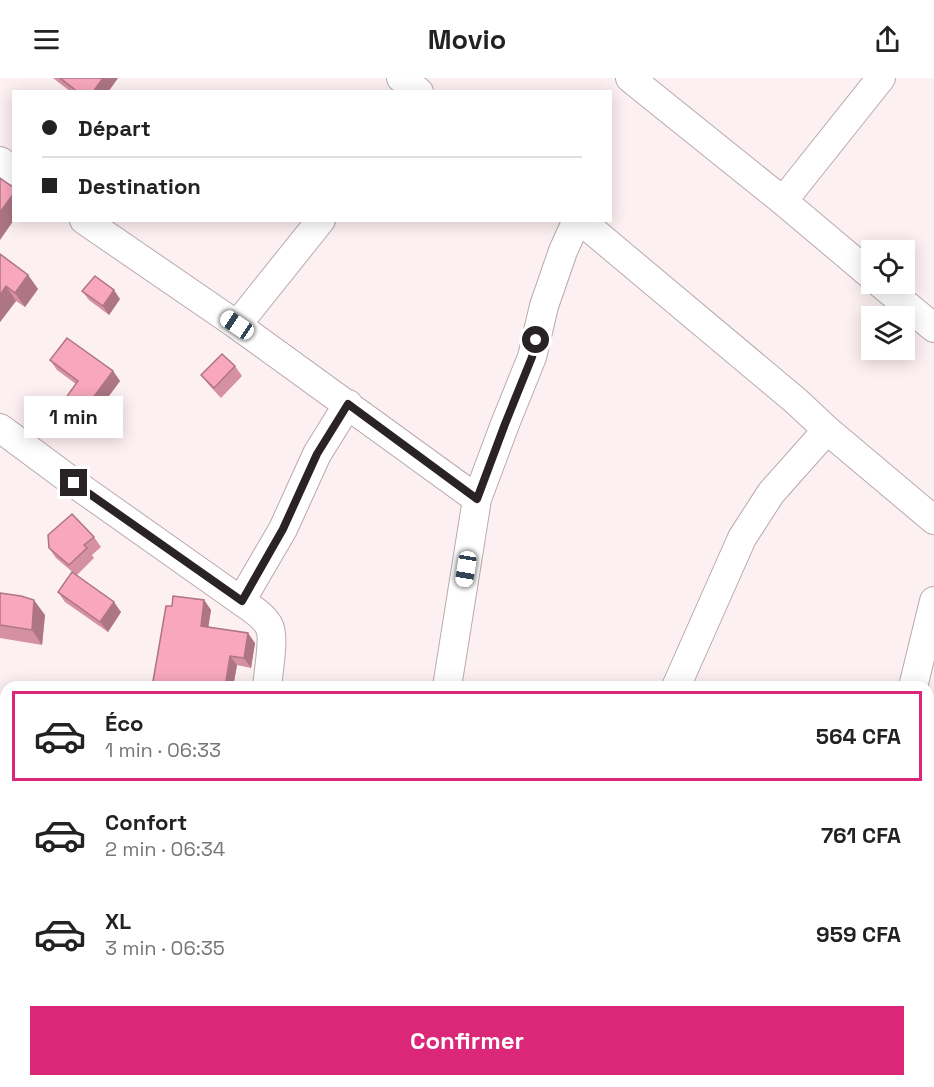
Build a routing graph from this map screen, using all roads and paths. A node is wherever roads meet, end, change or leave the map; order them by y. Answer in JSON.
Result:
{"nodes":[{"id":1,"x":630,"y":78,"type":"edge"},
{"id":2,"x":881,"y":78,"type":"edge"},
{"id":3,"x":783,"y":201,"type":"junction"},
{"id":4,"x":87,"y":222,"type":"edge"},
{"id":5,"x":319,"y":222,"type":"edge"},
{"id":6,"x":577,"y":222,"type":"edge"},
{"id":7,"x":580,"y":222,"type":"edge"},
{"id":8,"x":861,"y":267,"type":"edge"},
{"id":9,"x":893,"y":294,"type":"edge"},
{"id":10,"x":237,"y":325,"type":"junction"},
{"id":11,"x":934,"y":328,"type":"edge"},
{"id":12,"x":348,"y":404,"type":"junction"},
{"id":13,"x":0,"y":428,"type":"edge"},
{"id":14,"x":827,"y":430,"type":"junction"},
{"id":15,"x":477,"y":499,"type":"junction"},
{"id":16,"x":934,"y":520,"type":"edge"},
{"id":17,"x":242,"y":601,"type":"junction"},
{"id":18,"x":934,"y":601,"type":"edge"},
{"id":19,"x":268,"y":681,"type":"edge"},
{"id":20,"x":448,"y":681,"type":"edge"},
{"id":21,"x":679,"y":681,"type":"edge"},
{"id":22,"x":915,"y":681,"type":"edge"}],
"edges":[{"from":1,"to":3,"type":"street"},
{"from":2,"to":3,"type":"street"},
{"from":3,"to":8,"type":"street"},
{"from":4,"to":10,"type":"street"},
{"from":5,"to":10,"type":"street"},
{"from":6,"to":15,"type":"street"},
{"from":7,"to":14,"type":"street"},
{"from":9,"to":11,"type":"street"},
{"from":10,"to":12,"type":"street"},
{"from":12,"to":15,"type":"street"},
{"from":12,"to":17,"type":"street"},
{"from":13,"to":17,"type":"street"},
{"from":14,"to":16,"type":"street"},
{"from":14,"to":21,"type":"street"},
{"from":15,"to":20,"type":"street"},
{"from":17,"to":19,"type":"street"},
{"from":18,"to":22,"type":"street"}]}
